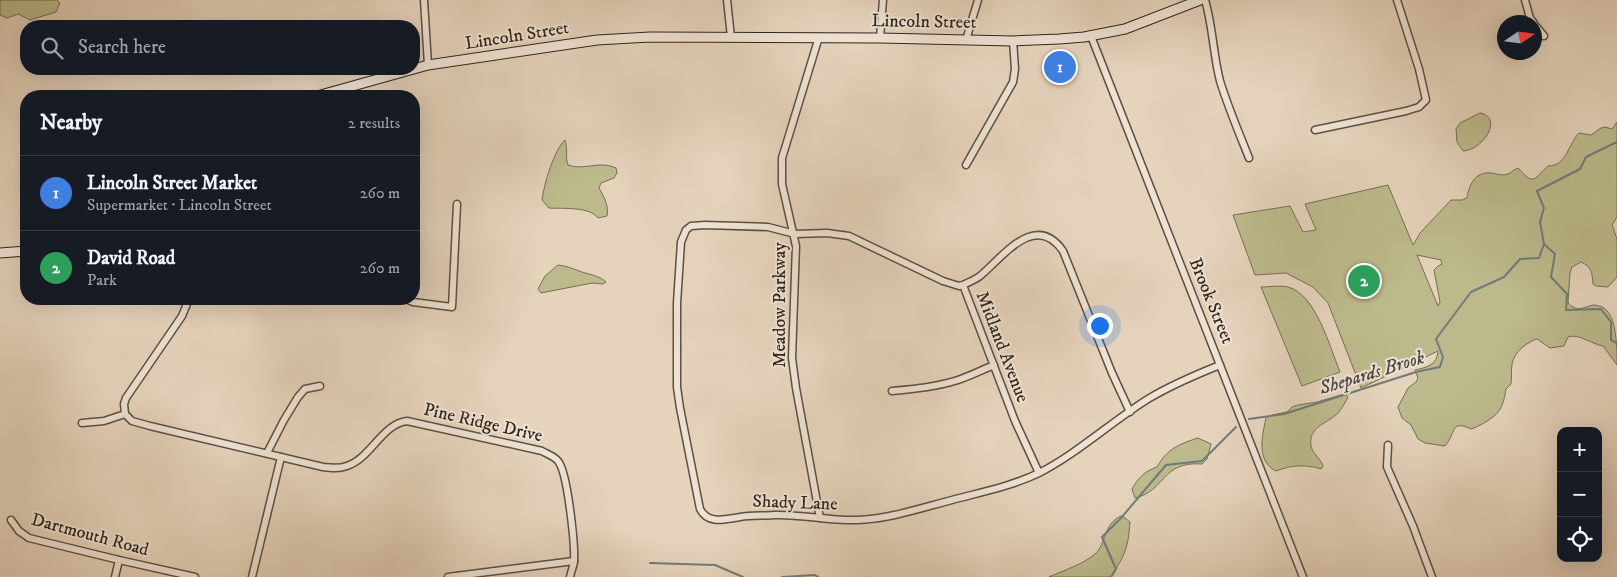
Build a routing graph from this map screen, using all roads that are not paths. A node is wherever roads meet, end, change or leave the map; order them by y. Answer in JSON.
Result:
{"nodes":[{"id":1,"x":424,"y":0,"type":"edge"},
{"id":2,"x":727,"y":0,"type":"edge"},
{"id":3,"x":883,"y":0,"type":"edge"},
{"id":4,"x":978,"y":0,"type":"edge"},
{"id":5,"x":1200,"y":0,"type":"edge"},
{"id":6,"x":1205,"y":0,"type":"edge"},
{"id":7,"x":1397,"y":0,"type":"edge"},
{"id":8,"x":1525,"y":0,"type":"edge"},
{"id":9,"x":1529,"y":15,"type":"edge"},
{"id":10,"x":1542,"y":33,"type":"edge"},
{"id":11,"x":1091,"y":36,"type":"junction"},
{"id":12,"x":1544,"y":36,"type":"dead end"},
{"id":13,"x":731,"y":37,"type":"junction"},
{"id":14,"x":819,"y":37,"type":"junction"},
{"id":15,"x":880,"y":38,"type":"junction"},
{"id":16,"x":966,"y":40,"type":"junction"},
{"id":17,"x":1013,"y":41,"type":"junction"},
{"id":18,"x":428,"y":65,"type":"junction"},
{"id":19,"x":420,"y":67,"type":"edge"},
{"id":20,"x":392,"y":75,"type":"edge"},
{"id":21,"x":338,"y":90,"type":"edge"},
{"id":22,"x":1315,"y":130,"type":"dead end"},
{"id":23,"x":1250,"y":158,"type":"dead end"},
{"id":24,"x":966,"y":166,"type":"dead end"},
{"id":25,"x":457,"y":204,"type":"dead end"},
{"id":26,"x":795,"y":234,"type":"junction"},
{"id":27,"x":20,"y":252,"type":"edge"},
{"id":28,"x":0,"y":254,"type":"edge"},
{"id":29,"x":963,"y":285,"type":"junction"},
{"id":30,"x":420,"y":303,"type":"edge"},
{"id":31,"x":187,"y":305,"type":"edge"},
{"id":32,"x":994,"y":365,"type":"junction"},
{"id":33,"x":1220,"y":365,"type":"junction"},
{"id":34,"x":320,"y":386,"type":"dead end"},
{"id":35,"x":892,"y":391,"type":"dead end"},
{"id":36,"x":1130,"y":412,"type":"junction"},
{"id":37,"x":125,"y":414,"type":"junction"},
{"id":38,"x":82,"y":423,"type":"dead end"},
{"id":39,"x":1388,"y":445,"type":"dead end"},
{"id":40,"x":267,"y":453,"type":"junction"},
{"id":41,"x":281,"y":457,"type":"junction"},
{"id":42,"x":1039,"y":473,"type":"junction"},
{"id":43,"x":820,"y":518,"type":"junction"},
{"id":44,"x":11,"y":520,"type":"dead end"},
{"id":45,"x":118,"y":560,"type":"junction"},
{"id":46,"x":574,"y":561,"type":"junction"},
{"id":47,"x":114,"y":577,"type":"edge"},
{"id":48,"x":195,"y":577,"type":"edge"},
{"id":49,"x":252,"y":577,"type":"edge"},
{"id":50,"x":448,"y":577,"type":"edge"},
{"id":51,"x":570,"y":577,"type":"edge"},
{"id":52,"x":1303,"y":577,"type":"edge"},
{"id":53,"x":1432,"y":577,"type":"edge"}],
"edges":[{"from":1,"to":18,"type":"street"},
{"from":2,"to":13,"type":"street"},
{"from":3,"to":15,"type":"street"},
{"from":4,"to":16,"type":"street"},
{"from":5,"to":11,"type":"main road","name":"Lincoln Street"},
{"from":6,"to":23,"type":"street"},
{"from":7,"to":22,"type":"street"},
{"from":8,"to":9,"type":"street"},
{"from":10,"to":12,"type":"street"},
{"from":11,"to":17,"type":"main road","name":"Lincoln Street"},
{"from":11,"to":33,"type":"street","name":"Brook Street"},
{"from":13,"to":14,"type":"main road","name":"Lincoln Street"},
{"from":13,"to":18,"type":"main road","name":"Lincoln Street"},
{"from":14,"to":15,"type":"main road","name":"Lincoln Street"},
{"from":14,"to":26,"type":"street","name":"Meadow Parkway"},
{"from":15,"to":16,"type":"main road","name":"Lincoln Street"},
{"from":16,"to":17,"type":"main road","name":"Lincoln Street"},
{"from":17,"to":24,"type":"street"},
{"from":18,"to":19,"type":"main road","name":"Lincoln Street"},
{"from":20,"to":21,"type":"main road","name":"Lincoln Street"},
{"from":25,"to":30,"type":"street"},
{"from":26,"to":29,"type":"street","name":"Midland Avenue"},
{"from":26,"to":43,"type":"street","name":"Meadow Parkway"},
{"from":26,"to":43,"type":"street","name":"Shady Lane"},
{"from":27,"to":28,"type":"main road"},
{"from":29,"to":32,"type":"street","name":"Midland Avenue"},
{"from":29,"to":36,"type":"street"},
{"from":31,"to":37,"type":"street"},
{"from":32,"to":35,"type":"street"},
{"from":32,"to":42,"type":"street","name":"Midland Avenue"},
{"from":33,"to":36,"type":"street","name":"Shady Lane"},
{"from":33,"to":52,"type":"street","name":"Brook Street"},
{"from":34,"to":40,"type":"street"},
{"from":36,"to":42,"type":"street","name":"Shady Lane"},
{"from":37,"to":38,"type":"street"},
{"from":37,"to":40,"type":"street","name":"Pine Ridge Drive"},
{"from":39,"to":53,"type":"street"},
{"from":40,"to":41,"type":"street","name":"Pine Ridge Drive"},
{"from":41,"to":46,"type":"street","name":"Pine Ridge Drive"},
{"from":41,"to":49,"type":"street"},
{"from":42,"to":43,"type":"street","name":"Shady Lane"},
{"from":44,"to":45,"type":"street","name":"Dartmouth Road"},
{"from":45,"to":47,"type":"street"},
{"from":45,"to":48,"type":"street","name":"Dartmouth Road"},
{"from":46,"to":50,"type":"street"},
{"from":46,"to":51,"type":"street","name":"Pine Ridge Drive"}]}
